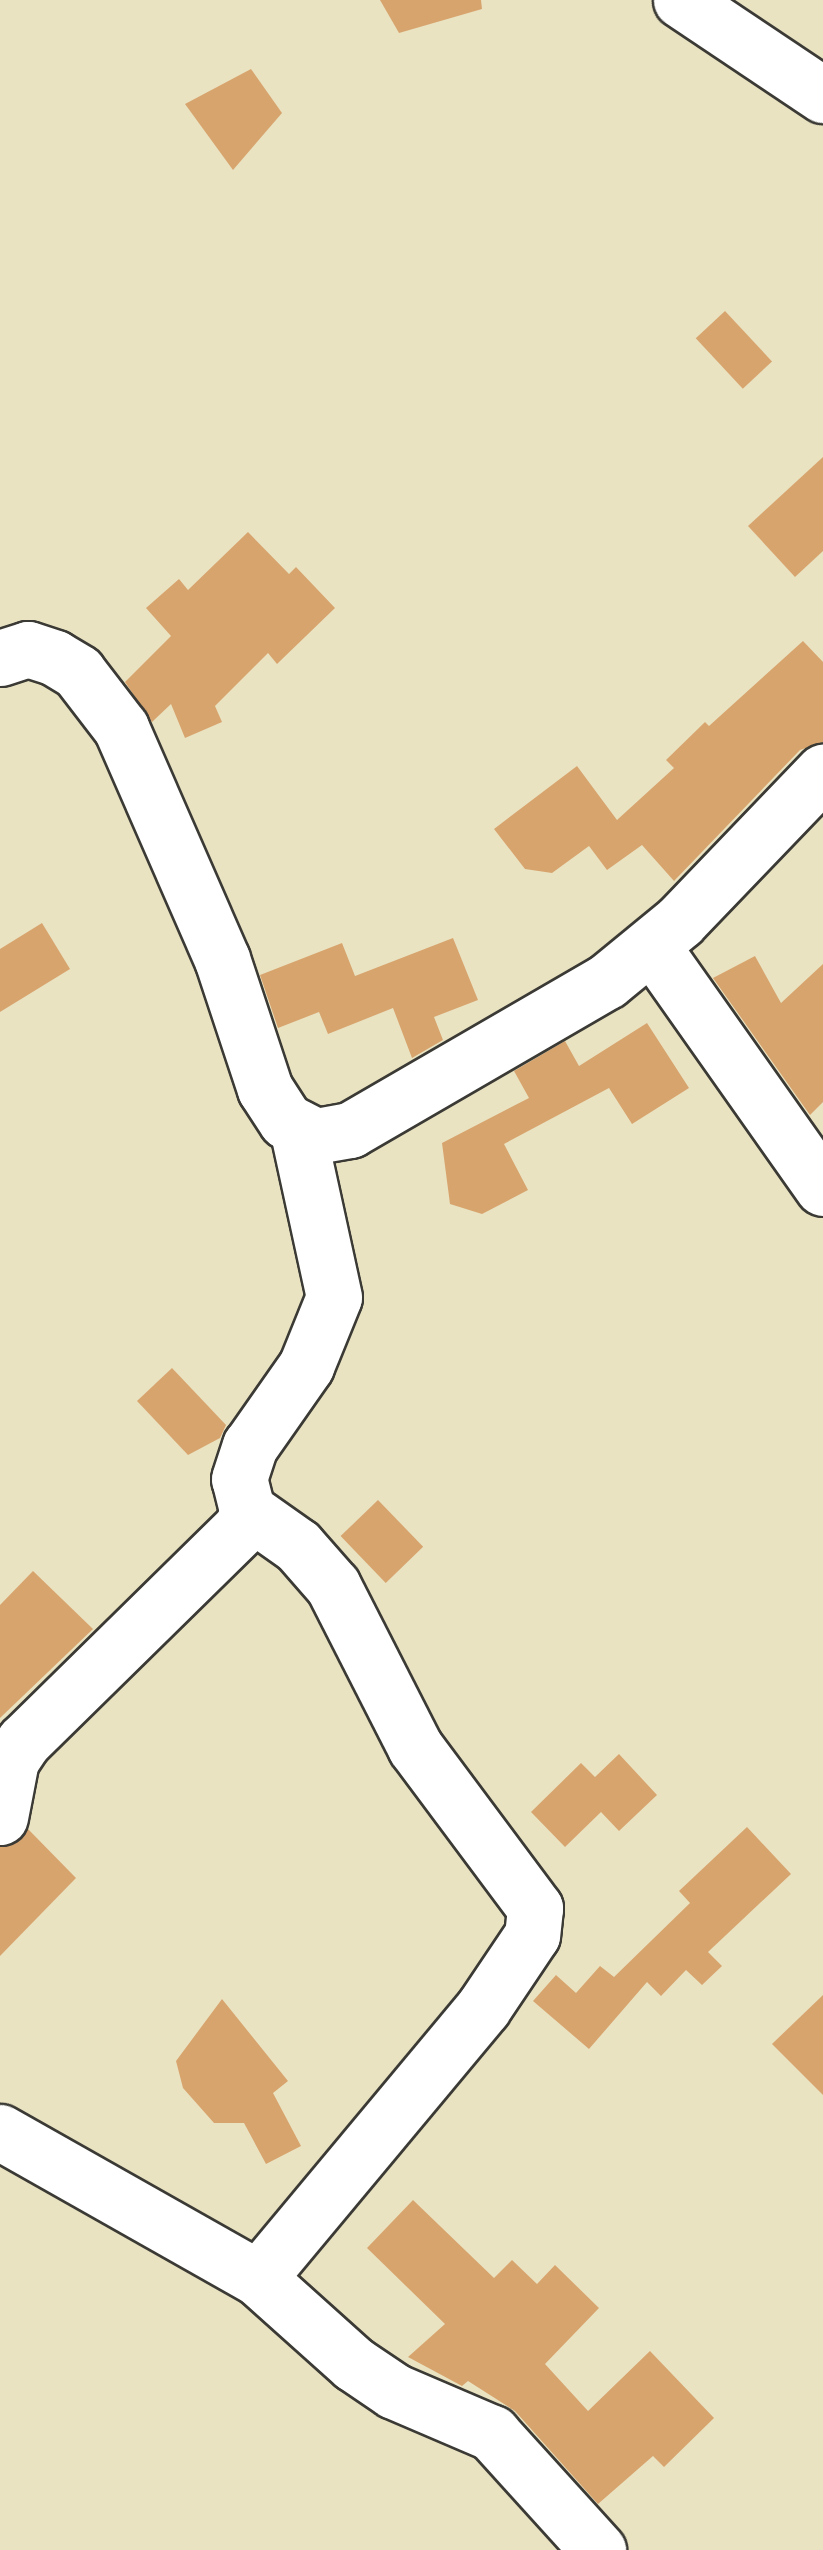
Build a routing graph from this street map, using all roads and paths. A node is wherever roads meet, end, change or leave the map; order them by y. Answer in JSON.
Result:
{"nodes":[{"id":1,"x":681,"y":0,"type":"edge"},
{"id":2,"x":823,"y":95,"type":"edge"},
{"id":3,"x":0,"y":658,"type":"edge"},
{"id":4,"x":823,"y":772,"type":"edge"},
{"id":5,"x":652,"y":946,"type":"junction"},
{"id":6,"x":297,"y":1126,"type":"junction"},
{"id":7,"x":823,"y":1188,"type":"edge"},
{"id":8,"x":246,"y":1510,"type":"junction"},
{"id":9,"x":0,"y":1817,"type":"edge"},
{"id":10,"x":0,"y":2132,"type":"edge"},
{"id":11,"x":258,"y":2278,"type":"junction"},
{"id":12,"x":598,"y":2550,"type":"edge"}],
"edges":[{"from":1,"to":2,"type":"street"},
{"from":3,"to":6,"type":"street"},
{"from":4,"to":5,"type":"street"},
{"from":5,"to":6,"type":"street"},
{"from":5,"to":7,"type":"street"},
{"from":6,"to":8,"type":"street"},
{"from":8,"to":9,"type":"street"},
{"from":8,"to":11,"type":"street"},
{"from":10,"to":11,"type":"street"},
{"from":11,"to":12,"type":"street"}]}
